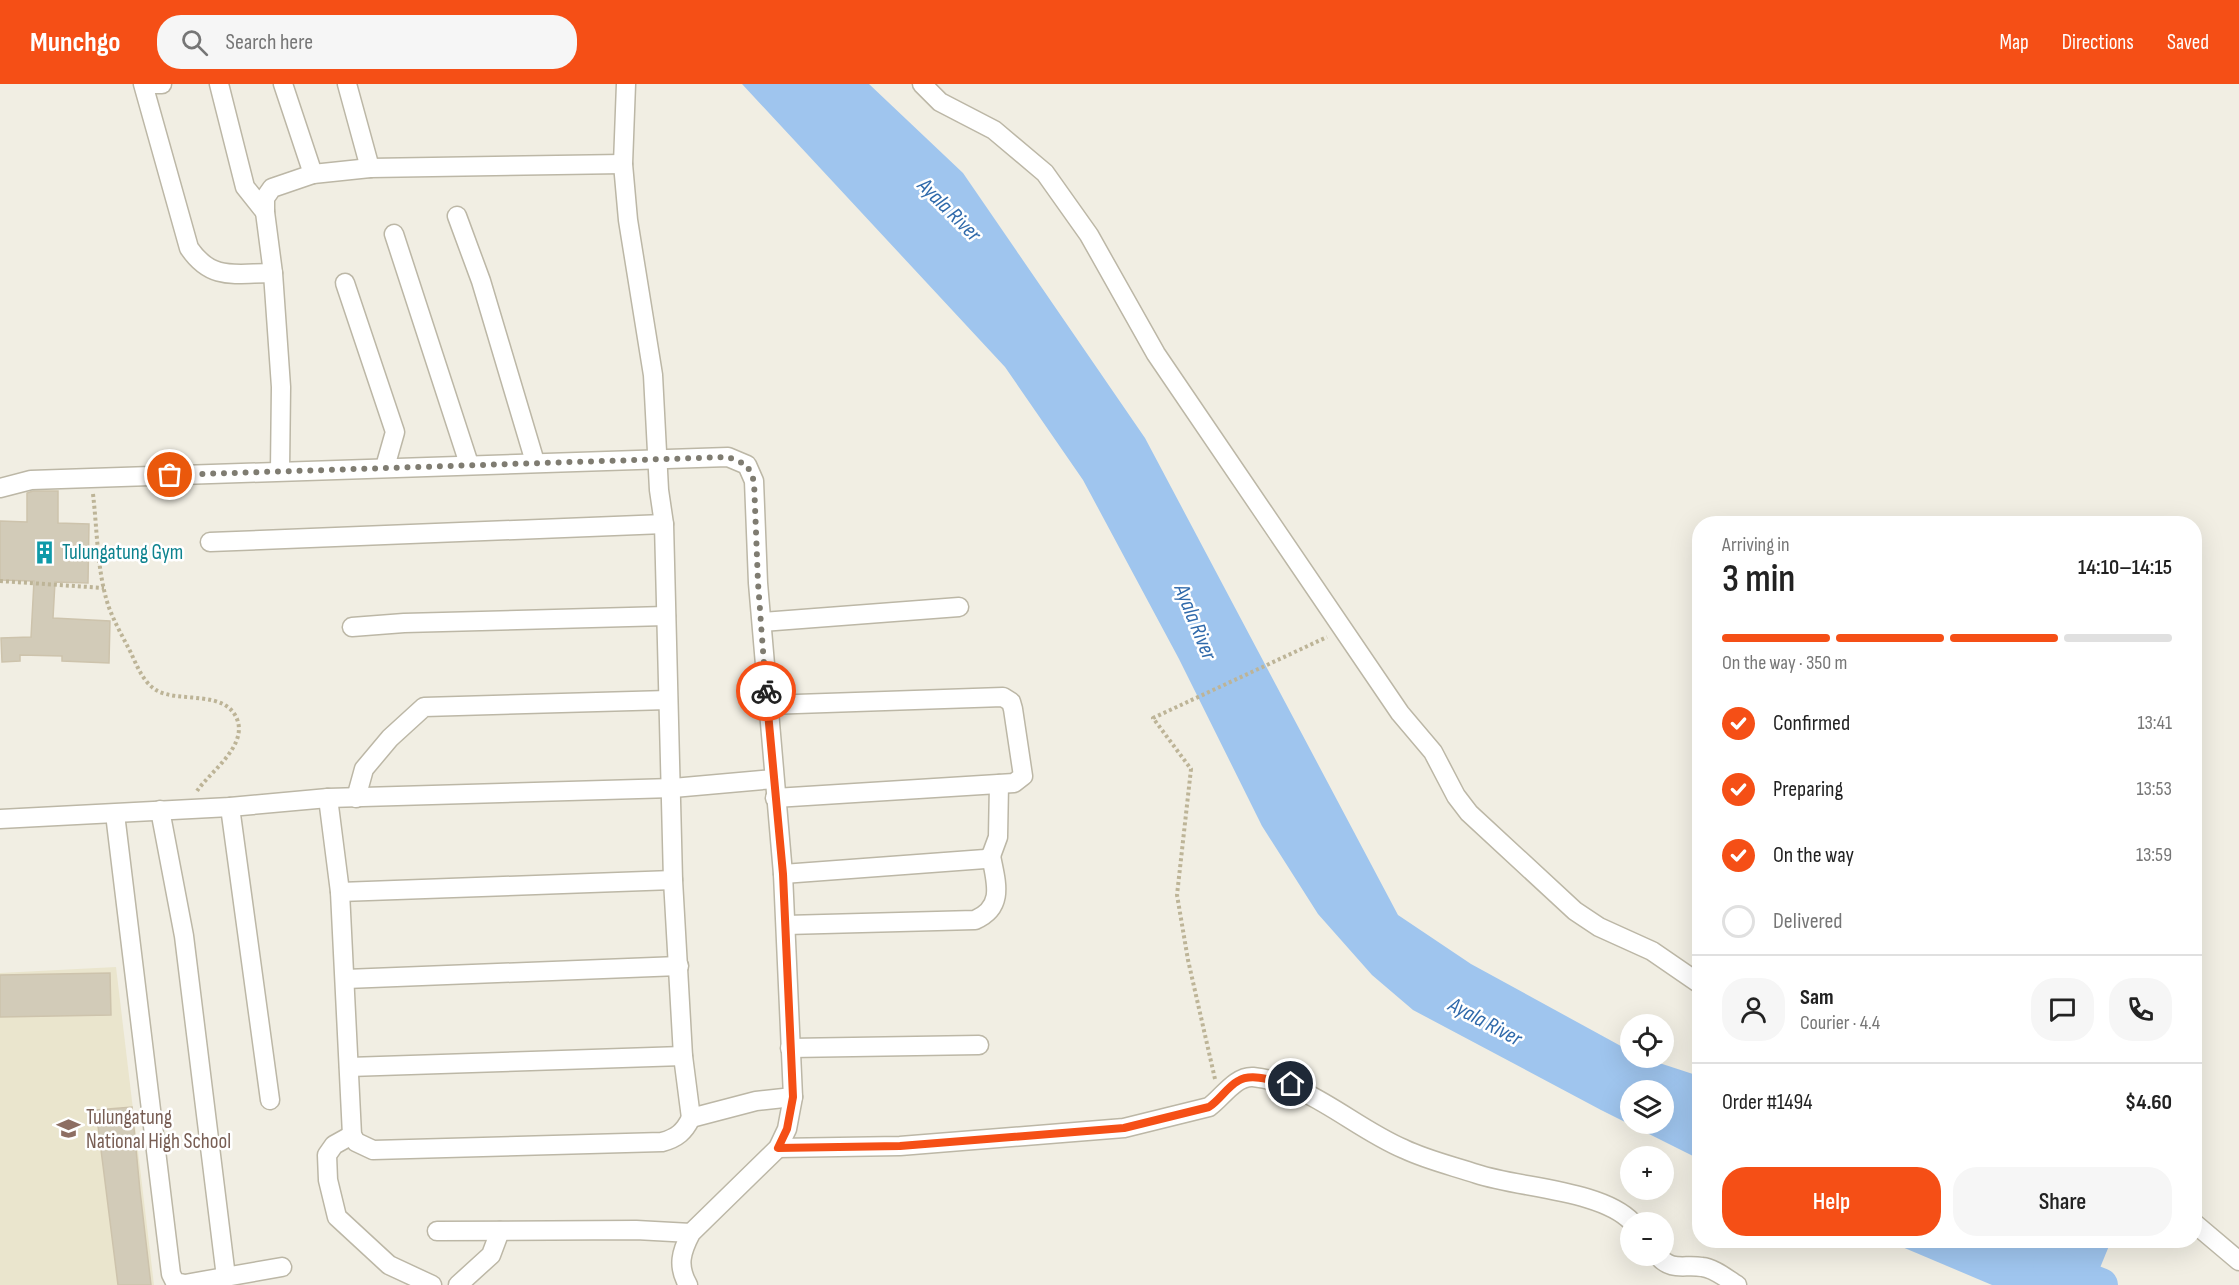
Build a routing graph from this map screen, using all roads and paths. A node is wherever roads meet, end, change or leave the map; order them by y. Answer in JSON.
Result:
{"nodes":[{"id":1,"x":144,"y":84,"type":"edge"},
{"id":2,"x":162,"y":84,"type":"edge"},
{"id":3,"x":219,"y":84,"type":"edge"},
{"id":4,"x":282,"y":84,"type":"edge"},
{"id":5,"x":347,"y":84,"type":"edge"},
{"id":6,"x":626,"y":84,"type":"edge"},
{"id":7,"x":922,"y":84,"type":"edge"},
{"id":8,"x":622,"y":164,"type":"junction"},
{"id":9,"x":370,"y":168,"type":"junction"},
{"id":10,"x":313,"y":174,"type":"junction"},
{"id":11,"x":264,"y":212,"type":"junction"},
{"id":12,"x":457,"y":216,"type":"dead end"},
{"id":13,"x":394,"y":234,"type":"dead end"},
{"id":14,"x":273,"y":273,"type":"junction"},
{"id":15,"x":345,"y":282,"type":"dead end"},
{"id":16,"x":657,"y":460,"type":"junction"},
{"id":17,"x":535,"y":462,"type":"junction"},
{"id":18,"x":469,"y":464,"type":"junction"},
{"id":19,"x":385,"y":467,"type":"junction"},
{"id":20,"x":280,"y":470,"type":"junction"},
{"id":21,"x":91,"y":478,"type":"junction"},
{"id":22,"x":0,"y":488,"type":"edge"},
{"id":23,"x":664,"y":524,"type":"junction"},
{"id":24,"x":210,"y":542,"type":"dead end"},
{"id":25,"x":0,"y":581,"type":"edge"},
{"id":26,"x":104,"y":588,"type":"junction"},
{"id":27,"x":959,"y":607,"type":"dead end"},
{"id":28,"x":666,"y":616,"type":"junction"},
{"id":29,"x":762,"y":621,"type":"junction"},
{"id":30,"x":352,"y":627,"type":"dead end"},
{"id":31,"x":1344,"y":629,"type":"junction"},
{"id":32,"x":668,"y":700,"type":"junction"},
{"id":33,"x":767,"y":705,"type":"junction"},
{"id":34,"x":774,"y":779,"type":"junction"},
{"id":35,"x":999,"y":784,"type":"junction"},
{"id":36,"x":673,"y":788,"type":"junction"},
{"id":37,"x":328,"y":798,"type":"junction"},
{"id":38,"x":356,"y":798,"type":"junction"},
{"id":39,"x":775,"y":798,"type":"junction"},
{"id":40,"x":230,"y":807,"type":"junction"},
{"id":41,"x":185,"y":809,"type":"junction"},
{"id":42,"x":160,"y":810,"type":"junction"},
{"id":43,"x":115,"y":814,"type":"junction"},
{"id":44,"x":0,"y":819,"type":"edge"},
{"id":45,"x":991,"y":856,"type":"junction"},
{"id":46,"x":783,"y":874,"type":"junction"},
{"id":47,"x":673,"y":880,"type":"junction"},
{"id":48,"x":340,"y":892,"type":"junction"},
{"id":49,"x":786,"y":925,"type":"junction"},
{"id":50,"x":678,"y":966,"type":"junction"},
{"id":51,"x":1692,"y":978,"type":"edge"},
{"id":52,"x":346,"y":979,"type":"junction"},
{"id":53,"x":979,"y":1045,"type":"dead end"},
{"id":54,"x":790,"y":1048,"type":"junction"},
{"id":55,"x":683,"y":1056,"type":"junction"},
{"id":56,"x":349,"y":1067,"type":"junction"},
{"id":57,"x":793,"y":1097,"type":"junction"},
{"id":58,"x":270,"y":1100,"type":"dead end"},
{"id":59,"x":1220,"y":1100,"type":"junction"},
{"id":60,"x":691,"y":1118,"type":"junction"},
{"id":61,"x":352,"y":1135,"type":"junction"},
{"id":62,"x":778,"y":1148,"type":"junction"},
{"id":63,"x":1620,"y":1213,"type":"edge"},
{"id":64,"x":2202,"y":1230,"type":"edge"},
{"id":65,"x":437,"y":1231,"type":"dead end"},
{"id":66,"x":500,"y":1231,"type":"junction"},
{"id":67,"x":691,"y":1233,"type":"junction"},
{"id":68,"x":2239,"y":1261,"type":"edge"},
{"id":69,"x":1670,"y":1266,"type":"edge"},
{"id":70,"x":282,"y":1267,"type":"dead end"},
{"id":71,"x":226,"y":1276,"type":"junction"},
{"id":72,"x":432,"y":1285,"type":"edge"},
{"id":73,"x":458,"y":1285,"type":"edge"},
{"id":74,"x":688,"y":1285,"type":"edge"},
{"id":75,"x":1737,"y":1285,"type":"edge"}],
"edges":[{"from":1,"to":2,"type":"street"},
{"from":1,"to":14,"type":"street"},
{"from":3,"to":11,"type":"street"},
{"from":4,"to":10,"type":"street"},
{"from":5,"to":9,"type":"street"},
{"from":6,"to":8,"type":"street"},
{"from":7,"to":31,"type":"street"},
{"from":8,"to":9,"type":"street"},
{"from":8,"to":16,"type":"street"},
{"from":9,"to":10,"type":"street"},
{"from":10,"to":11,"type":"street"},
{"from":11,"to":14,"type":"street"},
{"from":12,"to":17,"type":"street"},
{"from":13,"to":18,"type":"street"},
{"from":14,"to":20,"type":"street"},
{"from":15,"to":19,"type":"street"},
{"from":16,"to":17,"type":"street"},
{"from":16,"to":23,"type":"street"},
{"from":16,"to":29,"type":"street"},
{"from":17,"to":18,"type":"street"},
{"from":18,"to":19,"type":"street"},
{"from":19,"to":20,"type":"street"},
{"from":20,"to":21,"type":"street"},
{"from":21,"to":22,"type":"street"},
{"from":21,"to":26,"type":"path"},
{"from":23,"to":24,"type":"street"},
{"from":23,"to":28,"type":"street"},
{"from":25,"to":26,"type":"path"},
{"from":26,"to":41,"type":"path"},
{"from":27,"to":29,"type":"street"},
{"from":28,"to":30,"type":"street"},
{"from":28,"to":32,"type":"street"},
{"from":29,"to":33,"type":"street"},
{"from":31,"to":51,"type":"street"},
{"from":31,"to":59,"type":"path"},
{"from":32,"to":36,"type":"street"},
{"from":32,"to":38,"type":"street"},
{"from":33,"to":34,"type":"street"},
{"from":33,"to":35,"type":"street"},
{"from":34,"to":36,"type":"street"},
{"from":34,"to":39,"type":"street"},
{"from":35,"to":39,"type":"street"},
{"from":35,"to":45,"type":"street"},
{"from":36,"to":38,"type":"street"},
{"from":36,"to":47,"type":"street"},
{"from":37,"to":38,"type":"street"},
{"from":37,"to":40,"type":"street"},
{"from":37,"to":48,"type":"street"},
{"from":39,"to":46,"type":"street"},
{"from":40,"to":41,"type":"street"},
{"from":40,"to":58,"type":"street"},
{"from":41,"to":42,"type":"street"},
{"from":42,"to":43,"type":"street"},
{"from":42,"to":71,"type":"street"},
{"from":43,"to":44,"type":"street"},
{"from":43,"to":71,"type":"street"},
{"from":45,"to":46,"type":"street"},
{"from":45,"to":49,"type":"street"},
{"from":46,"to":49,"type":"street"},
{"from":47,"to":48,"type":"street"},
{"from":47,"to":50,"type":"street"},
{"from":48,"to":52,"type":"street"},
{"from":49,"to":54,"type":"street"},
{"from":50,"to":52,"type":"street"},
{"from":50,"to":55,"type":"street"},
{"from":52,"to":56,"type":"street"},
{"from":53,"to":54,"type":"street"},
{"from":54,"to":57,"type":"street"},
{"from":55,"to":56,"type":"street"},
{"from":55,"to":60,"type":"street"},
{"from":56,"to":61,"type":"street"},
{"from":57,"to":60,"type":"street"},
{"from":57,"to":62,"type":"street"},
{"from":59,"to":62,"type":"street"},
{"from":59,"to":63,"type":"street"},
{"from":60,"to":61,"type":"street"},
{"from":61,"to":72,"type":"street"},
{"from":62,"to":67,"type":"street"},
{"from":64,"to":68,"type":"street"},
{"from":65,"to":66,"type":"street"},
{"from":66,"to":67,"type":"street"},
{"from":66,"to":73,"type":"street"},
{"from":67,"to":74,"type":"street"},
{"from":69,"to":75,"type":"street"},
{"from":70,"to":71,"type":"street"}]}
